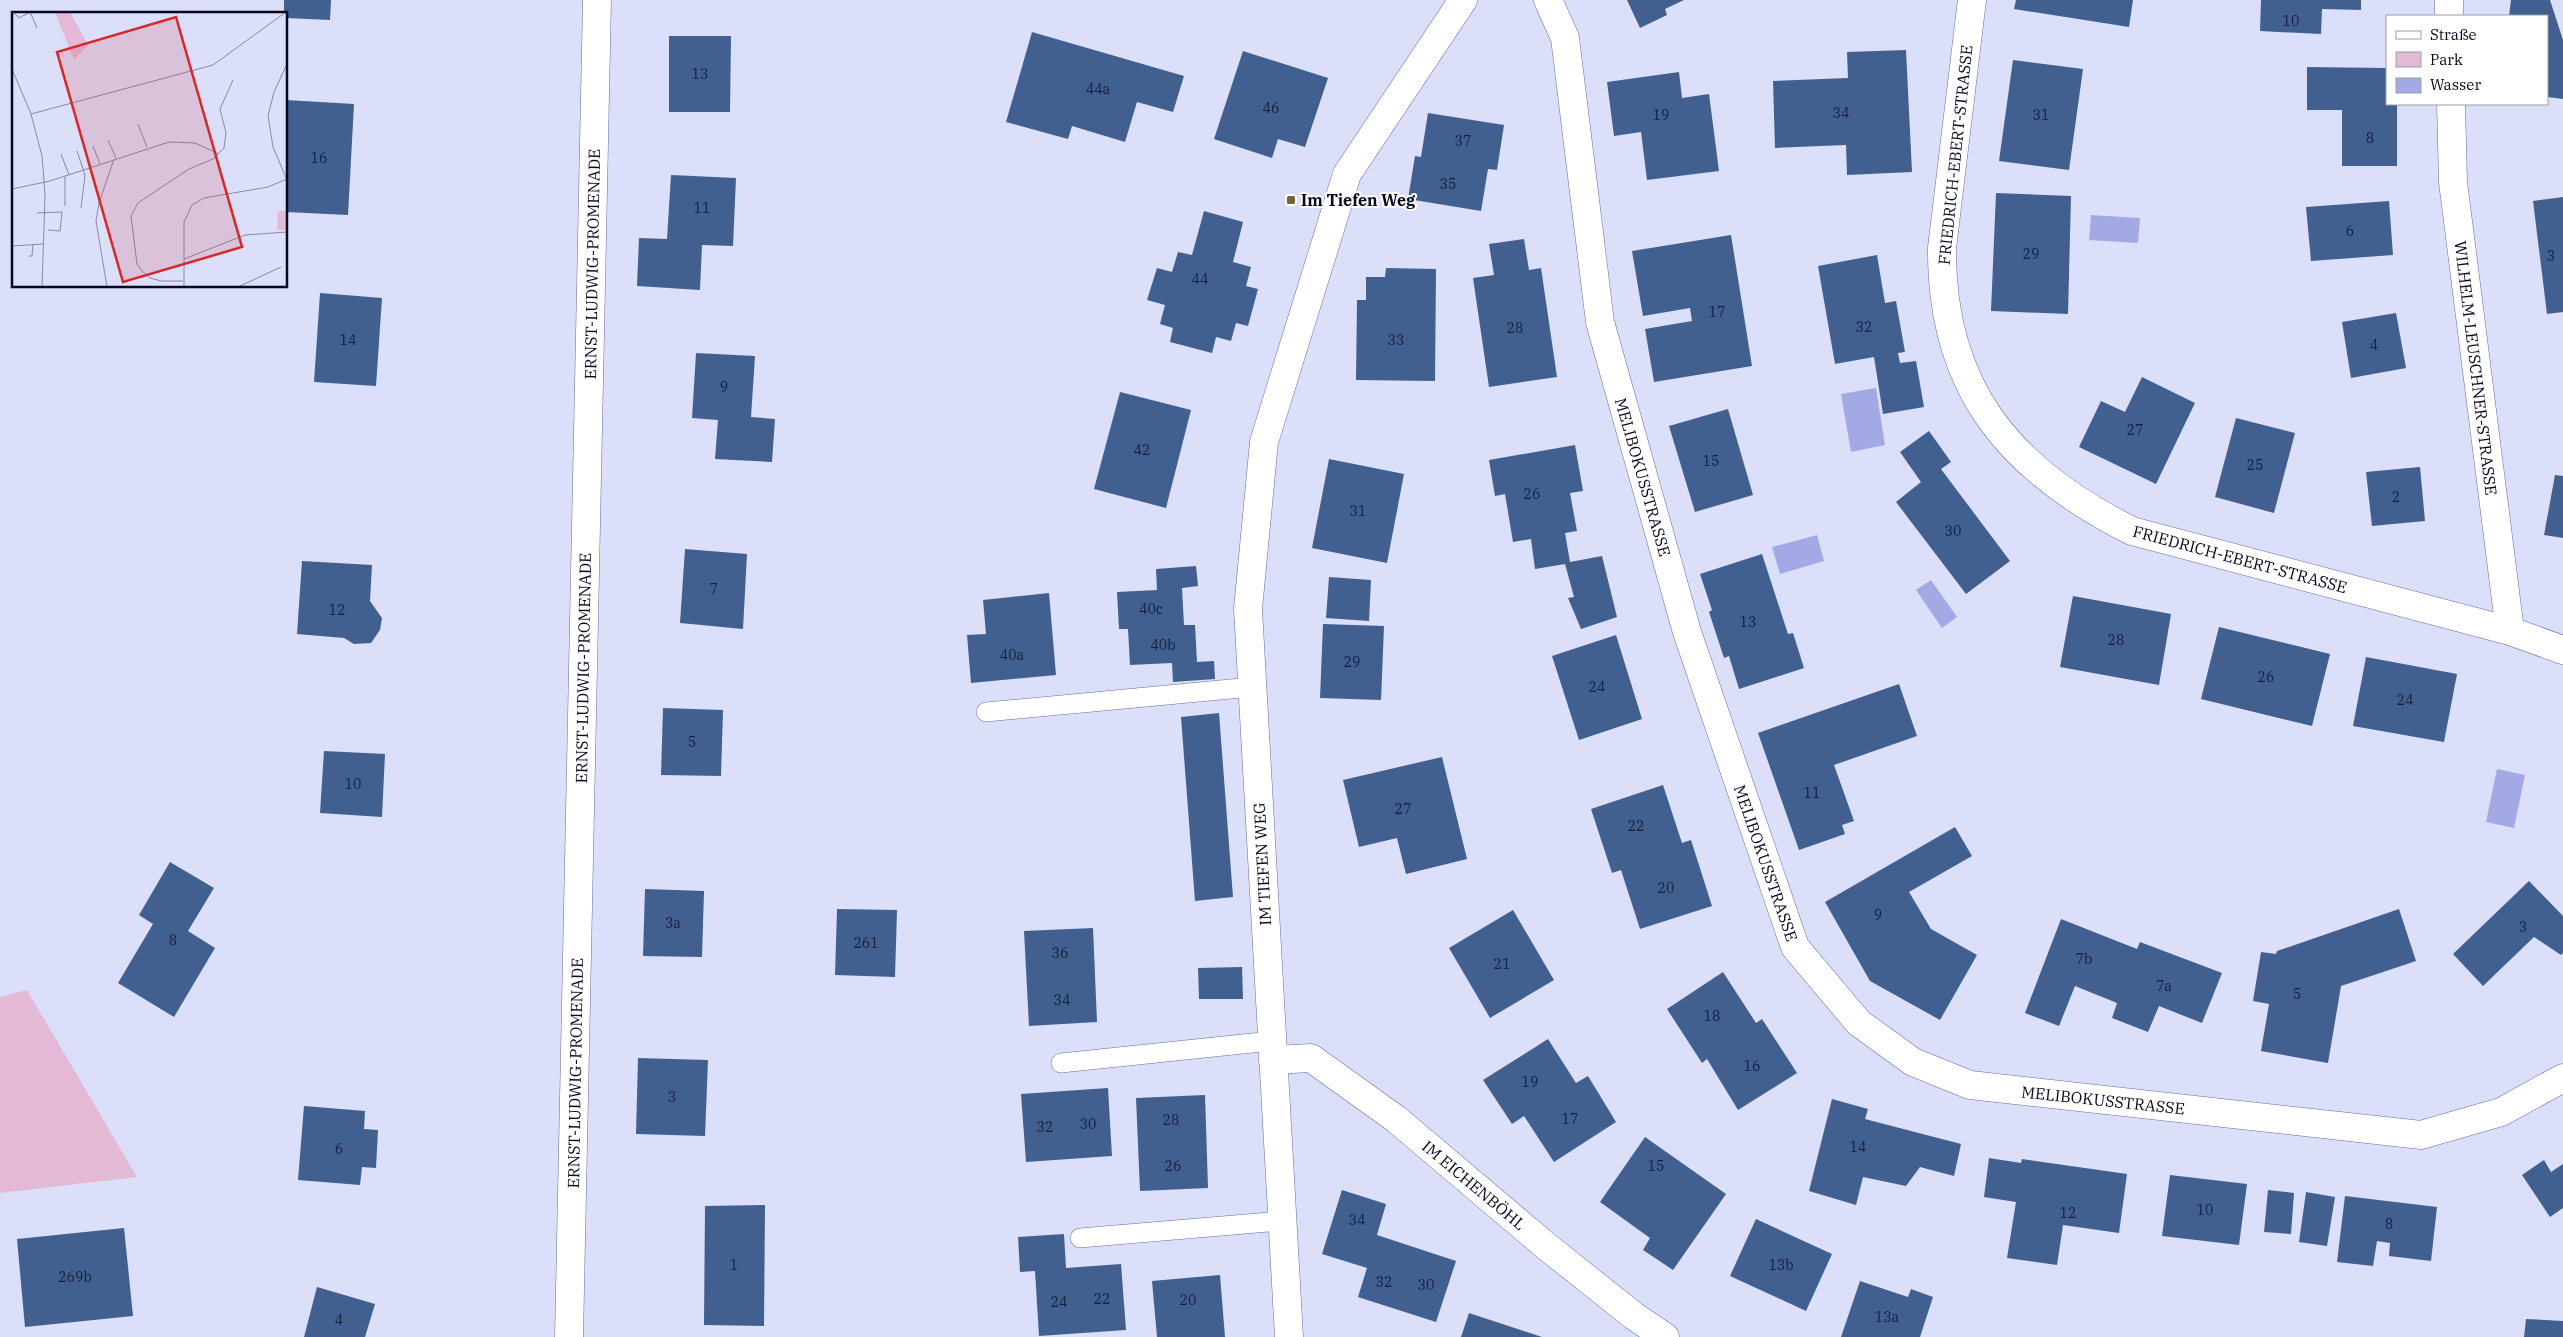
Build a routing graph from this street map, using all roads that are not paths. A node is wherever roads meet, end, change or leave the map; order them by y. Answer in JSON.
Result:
{"nodes":[{"id":1,"x":597,"y":0,"type":"edge"},
{"id":2,"x":1463,"y":0,"type":"edge"},
{"id":3,"x":1548,"y":0,"type":"edge"},
{"id":4,"x":1972,"y":0,"type":"edge"},
{"id":5,"x":2448,"y":0,"type":"edge"},
{"id":6,"x":2449,"y":15,"type":"edge"},
{"id":7,"x":2451,"y":105,"type":"edge"},
{"id":8,"x":2510,"y":631,"type":"junction"},
{"id":9,"x":2563,"y":650,"type":"edge"},
{"id":10,"x":1252,"y":686,"type":"junction"},
{"id":11,"x":986,"y":712,"type":"dead end"},
{"id":12,"x":1273,"y":1051,"type":"junction"},
{"id":13,"x":1061,"y":1063,"type":"dead end"},
{"id":14,"x":2563,"y":1078,"type":"edge"},
{"id":15,"x":1280,"y":1221,"type":"junction"},
{"id":16,"x":1080,"y":1238,"type":"dead end"},
{"id":17,"x":570,"y":1337,"type":"edge"},
{"id":18,"x":1289,"y":1337,"type":"edge"},
{"id":19,"x":1665,"y":1337,"type":"edge"}],
"edges":[{"from":1,"to":17,"type":"street","name":"ERNST-LUDWIG-PROMENADE"},
{"from":2,"to":10,"type":"street","name":"IM TIEFEN WEG"},
{"from":3,"to":14,"type":"street","name":"MELIBOKUSSTRASSE"},
{"from":4,"to":8,"type":"street","name":"FRIEDRICH-EBERT-STRASSE"},
{"from":5,"to":6,"type":"street"},
{"from":7,"to":8,"type":"street","name":"WILHELM-LEUSCHNER-STRASSE"},
{"from":8,"to":9,"type":"street","name":"FRIEDRICH-EBERT-STRASSE"},
{"from":10,"to":11,"type":"lane"},
{"from":10,"to":12,"type":"street","name":"IM TIEFEN WEG"},
{"from":12,"to":13,"type":"lane"},
{"from":12,"to":15,"type":"street","name":"IM TIEFEN WEG"},
{"from":12,"to":19,"type":"street","name":"IM EICHENBÖHL"},
{"from":15,"to":16,"type":"lane"},
{"from":15,"to":18,"type":"street","name":"IM TIEFEN WEG"}]}
